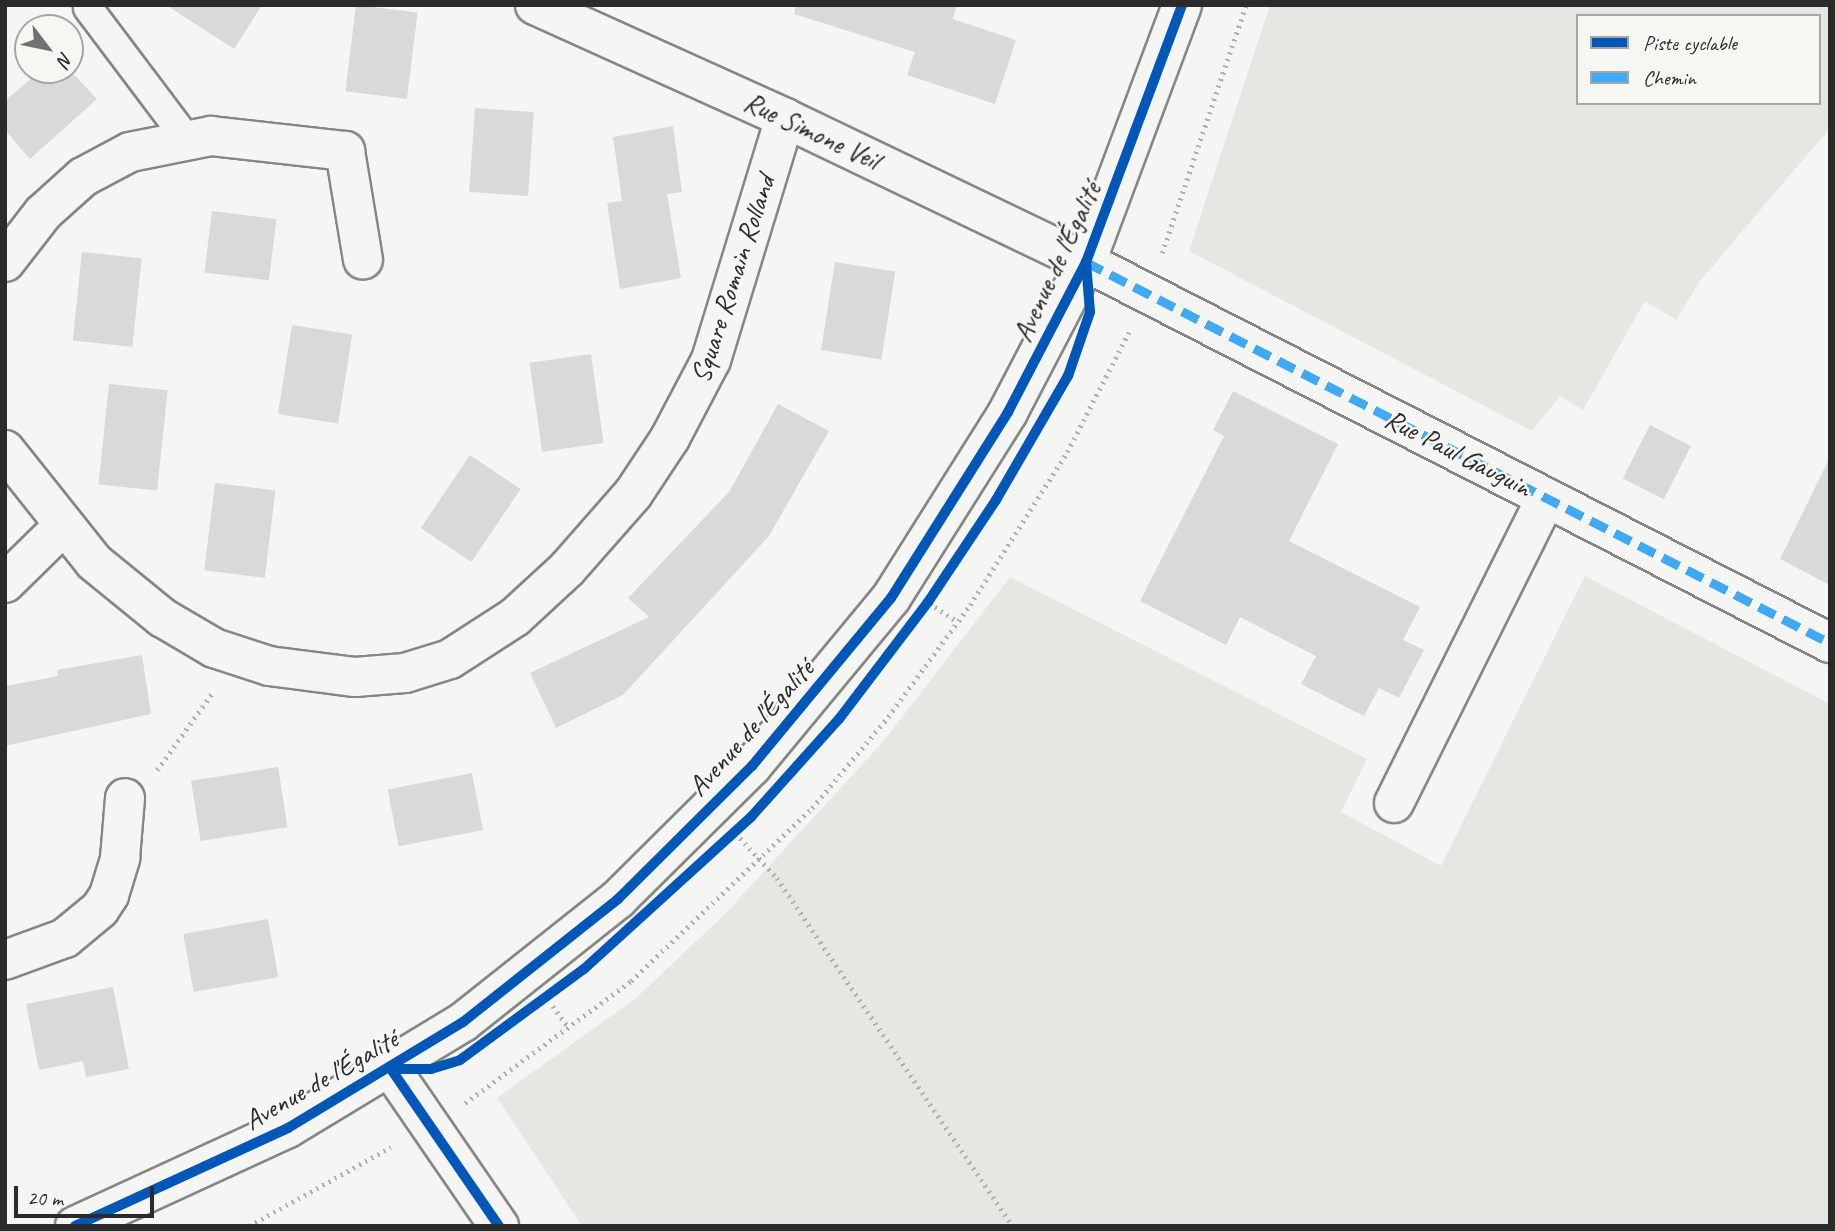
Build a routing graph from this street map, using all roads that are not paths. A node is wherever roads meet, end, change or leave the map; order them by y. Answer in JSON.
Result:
{"nodes":[{"id":1,"x":535,"y":5,"type":"edge"},
{"id":2,"x":1182,"y":5,"type":"edge"},
{"id":3,"x":88,"y":8,"type":"dead end"},
{"id":4,"x":785,"y":118,"type":"junction"},
{"id":5,"x":187,"y":138,"type":"junction"},
{"id":6,"x":363,"y":260,"type":"dead end"},
{"id":7,"x":5,"y":262,"type":"edge"},
{"id":8,"x":1086,"y":262,"type":"junction"},
{"id":9,"x":5,"y":450,"type":"edge"},
{"id":10,"x":1546,"y":498,"type":"junction"},
{"id":11,"x":62,"y":527,"type":"junction"},
{"id":12,"x":5,"y":583,"type":"edge"},
{"id":13,"x":1830,"y":643,"type":"edge"},
{"id":14,"x":1394,"y":803,"type":"dead end"},
{"id":15,"x":124,"y":809,"type":"road end"},
{"id":16,"x":5,"y":960,"type":"edge"},
{"id":17,"x":391,"y":1069,"type":"junction"},
{"id":18,"x":75,"y":1226,"type":"edge"},
{"id":19,"x":499,"y":1226,"type":"edge"}],
"edges":[{"from":1,"to":4,"type":"street","name":"Rue Simone Veil"},
{"from":2,"to":8,"type":"street","name":"Avenue de l'Égalité"},
{"from":3,"to":5,"type":"lane"},
{"from":4,"to":8,"type":"street","name":"Rue Simone Veil"},
{"from":4,"to":11,"type":"street","name":"Square Romain Rolland"},
{"from":5,"to":6,"type":"street"},
{"from":5,"to":7,"type":"street"},
{"from":8,"to":10,"type":"street","name":"Rue Paul Gauguin"},
{"from":8,"to":17,"type":"street","name":"Avenue de l'Égalité"},
{"from":9,"to":11,"type":"street","name":"Square Romain Rolland"},
{"from":10,"to":13,"type":"street","name":"Rue Paul Gauguin"},
{"from":10,"to":14,"type":"street"},
{"from":11,"to":12,"type":"street"},
{"from":15,"to":16,"type":"street"},
{"from":17,"to":18,"type":"street","name":"Avenue de l'Égalité"},
{"from":17,"to":19,"type":"street"}]}
